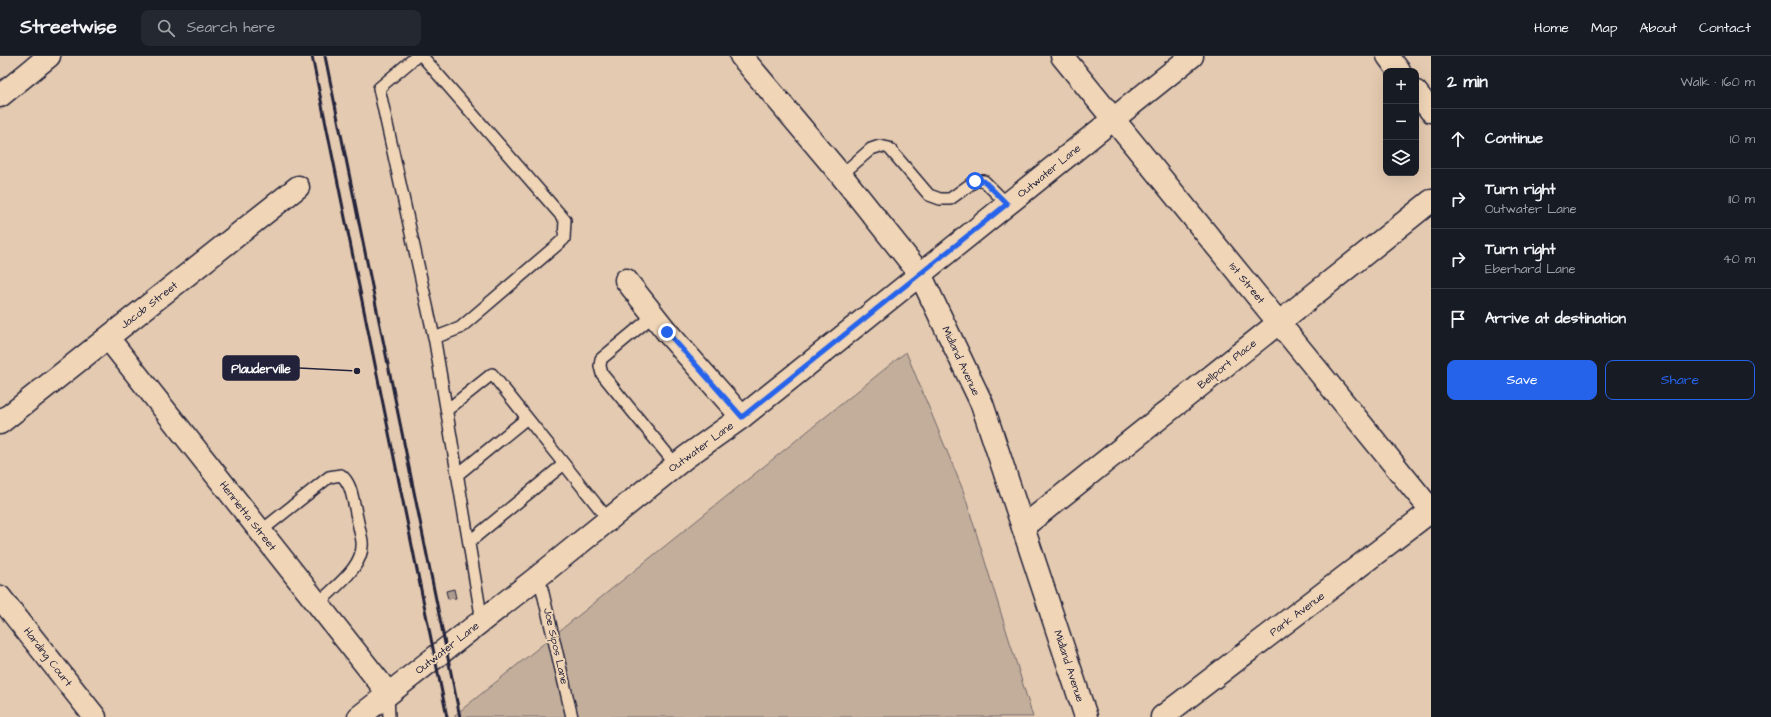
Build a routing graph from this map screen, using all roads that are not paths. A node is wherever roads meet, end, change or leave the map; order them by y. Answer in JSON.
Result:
{"nodes":[{"id":1,"x":49,"y":56,"type":"edge"},
{"id":2,"x":417,"y":56,"type":"edge"},
{"id":3,"x":422,"y":56,"type":"edge"},
{"id":4,"x":741,"y":56,"type":"edge"},
{"id":5,"x":1062,"y":56,"type":"edge"},
{"id":6,"x":1192,"y":56,"type":"edge"},
{"id":7,"x":1388,"y":56,"type":"edge"},
{"id":8,"x":1398,"y":68,"type":"edge"},
{"id":9,"x":0,"y":96,"type":"edge"},
{"id":10,"x":1419,"y":96,"type":"edge"},
{"id":11,"x":1431,"y":111,"type":"edge"},
{"id":12,"x":1113,"y":119,"type":"junction"},
{"id":13,"x":841,"y":175,"type":"junction"},
{"id":14,"x":298,"y":187,"type":"dead end"},
{"id":15,"x":1431,"y":201,"type":"edge"},
{"id":16,"x":1007,"y":204,"type":"junction"},
{"id":17,"x":920,"y":274,"type":"junction"},
{"id":18,"x":626,"y":280,"type":"dead end"},
{"id":19,"x":654,"y":315,"type":"junction"},
{"id":20,"x":1279,"y":322,"type":"junction"},
{"id":21,"x":108,"y":338,"type":"junction"},
{"id":22,"x":434,"y":338,"type":"junction"},
{"id":23,"x":447,"y":410,"type":"junction"},
{"id":24,"x":742,"y":417,"type":"junction"},
{"id":25,"x":527,"y":418,"type":"junction"},
{"id":26,"x":0,"y":423,"type":"edge"},
{"id":27,"x":564,"y":464,"type":"junction"},
{"id":28,"x":676,"y":465,"type":"junction"},
{"id":29,"x":458,"y":475,"type":"junction"},
{"id":30,"x":1431,"y":511,"type":"edge"},
{"id":31,"x":608,"y":519,"type":"junction"},
{"id":32,"x":1023,"y":527,"type":"junction"},
{"id":33,"x":261,"y":531,"type":"junction"},
{"id":34,"x":469,"y":542,"type":"junction"},
{"id":35,"x":539,"y":576,"type":"junction"},
{"id":36,"x":0,"y":597,"type":"edge"},
{"id":37,"x":318,"y":604,"type":"junction"},
{"id":38,"x":482,"y":621,"type":"junction"},
{"id":39,"x":388,"y":693,"type":"junction"},
{"id":40,"x":95,"y":717,"type":"edge"},
{"id":41,"x":359,"y":717,"type":"edge"},
{"id":42,"x":389,"y":717,"type":"edge"},
{"id":43,"x":572,"y":717,"type":"edge"},
{"id":44,"x":1086,"y":717,"type":"edge"},
{"id":45,"x":1162,"y":717,"type":"edge"}],
"edges":[{"from":1,"to":9,"type":"street"},
{"from":2,"to":22,"type":"lane"},
{"from":3,"to":22,"type":"lane"},
{"from":4,"to":13,"type":"street","name":"Midland Avenue"},
{"from":5,"to":12,"type":"street","name":"1st Street"},
{"from":6,"to":12,"type":"street","name":"Outwater Lane"},
{"from":7,"to":8,"type":"street"},
{"from":10,"to":11,"type":"street"},
{"from":12,"to":16,"type":"street","name":"Outwater Lane"},
{"from":12,"to":20,"type":"street","name":"1st Street"},
{"from":13,"to":16,"type":"lane"},
{"from":13,"to":17,"type":"street","name":"Midland Avenue"},
{"from":14,"to":21,"type":"street","name":"Jacob Street"},
{"from":15,"to":20,"type":"street","name":"Bellport Place"},
{"from":16,"to":17,"type":"street","name":"Outwater Lane"},
{"from":17,"to":24,"type":"street","name":"Outwater Lane"},
{"from":17,"to":32,"type":"street","name":"Midland Avenue"},
{"from":18,"to":19,"type":"street"},
{"from":19,"to":24,"type":"street"},
{"from":19,"to":28,"type":"lane"},
{"from":20,"to":30,"type":"street","name":"1st Street"},
{"from":20,"to":32,"type":"street","name":"Bellport Place"},
{"from":21,"to":26,"type":"street","name":"Jacob Street"},
{"from":21,"to":33,"type":"street","name":"Henrietta Street"},
{"from":22,"to":23,"type":"lane"},
{"from":23,"to":25,"type":"lane"},
{"from":23,"to":29,"type":"lane"},
{"from":24,"to":28,"type":"street","name":"Outwater Lane"},
{"from":25,"to":27,"type":"lane"},
{"from":25,"to":29,"type":"lane"},
{"from":27,"to":31,"type":"lane"},
{"from":27,"to":34,"type":"lane"},
{"from":28,"to":31,"type":"street","name":"Outwater Lane"},
{"from":29,"to":34,"type":"lane"},
{"from":30,"to":45,"type":"street","name":"Park Avenue"},
{"from":31,"to":35,"type":"street","name":"Outwater Lane"},
{"from":32,"to":44,"type":"street","name":"Midland Avenue"},
{"from":33,"to":37,"type":"street","name":"Henrietta Street"},
{"from":33,"to":37,"type":"lane"},
{"from":34,"to":38,"type":"lane"},
{"from":35,"to":38,"type":"street","name":"Outwater Lane"},
{"from":35,"to":43,"type":"lane","name":"Joe Sipos Lane"},
{"from":36,"to":40,"type":"street","name":"Harding Court"},
{"from":37,"to":39,"type":"street","name":"Henrietta Street"},
{"from":38,"to":39,"type":"street","name":"Outwater Lane"},
{"from":39,"to":41,"type":"street","name":"Outwater Lane"},
{"from":39,"to":42,"type":"lane"}]}
